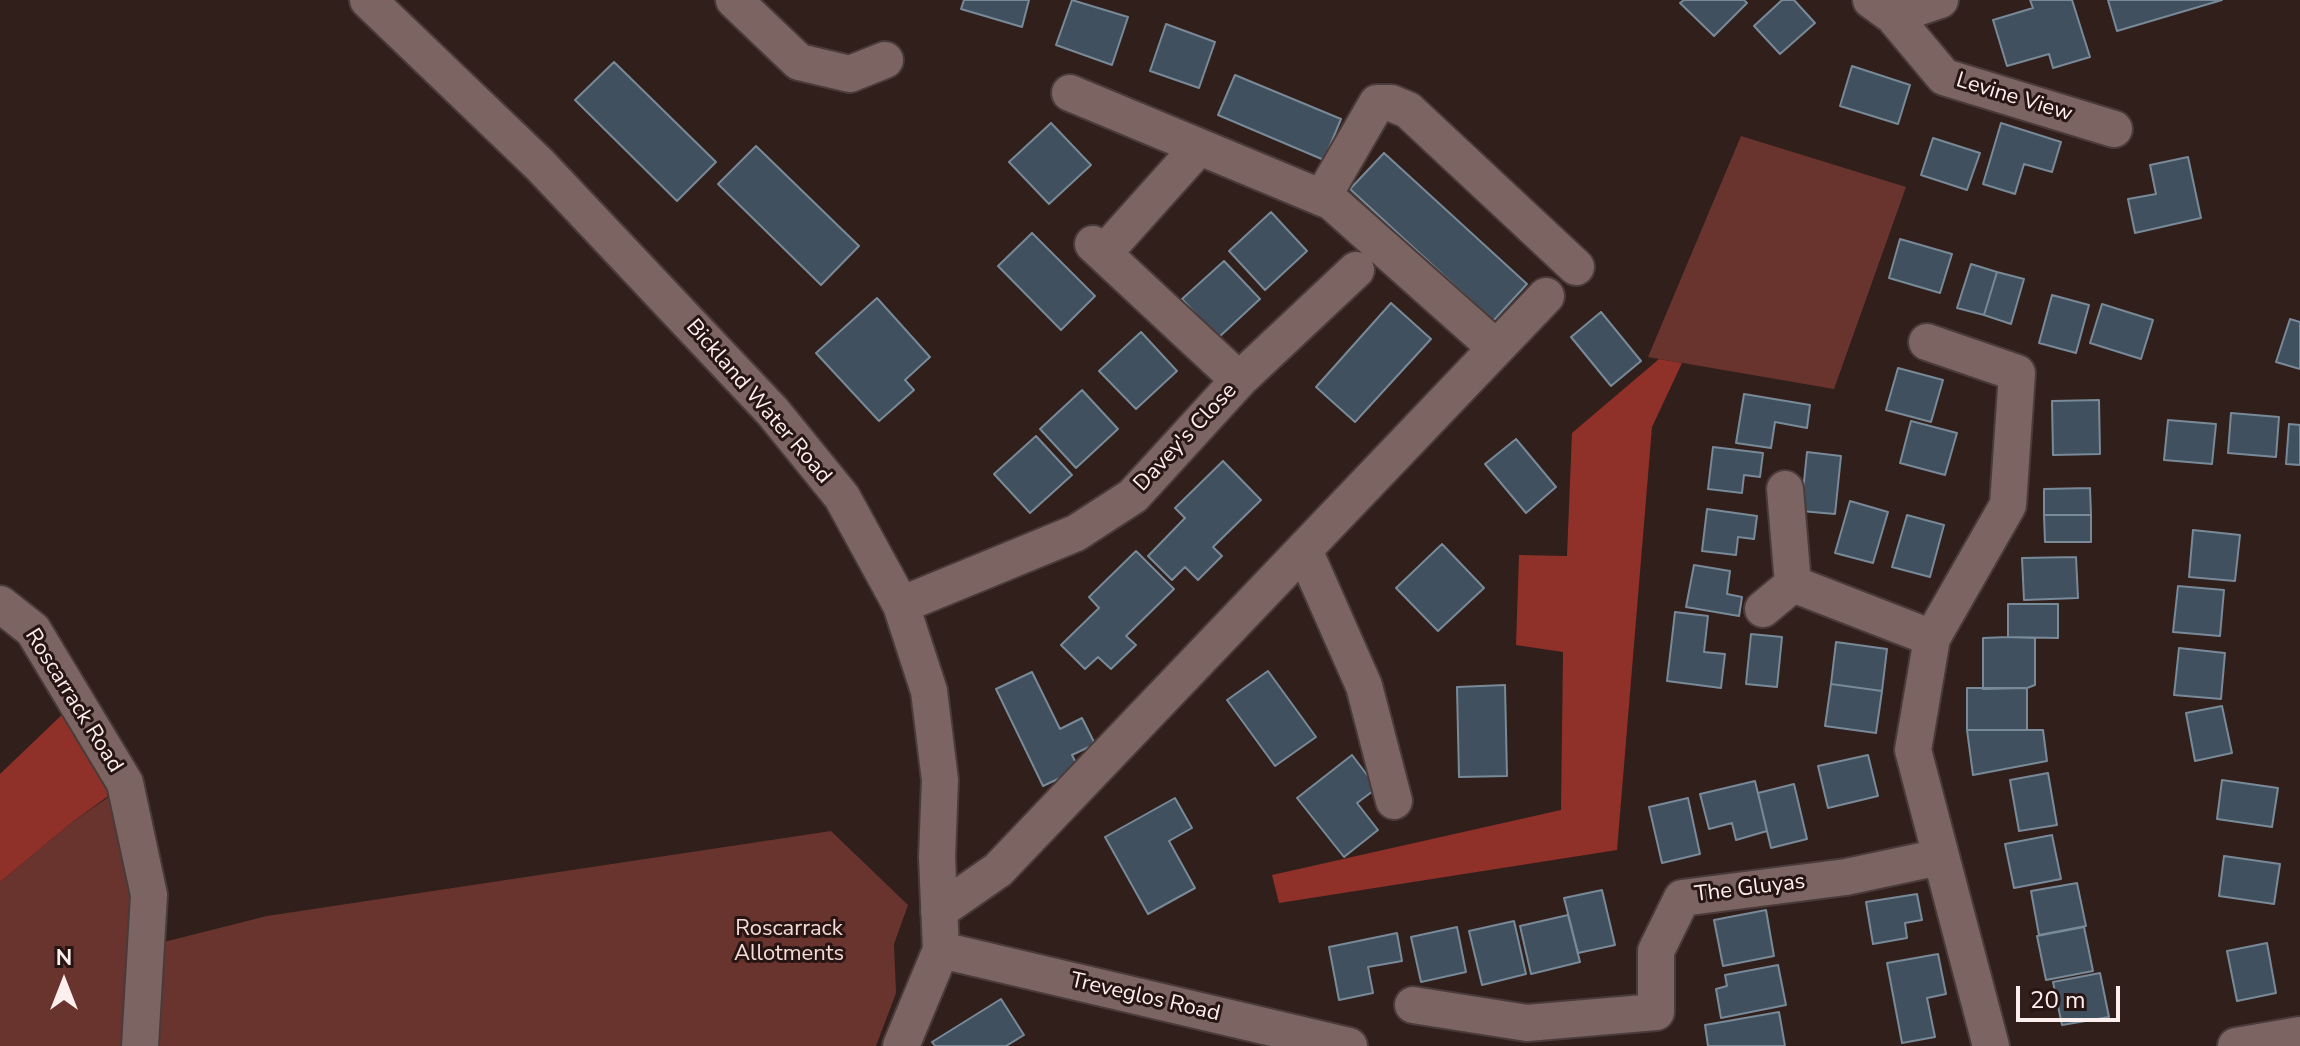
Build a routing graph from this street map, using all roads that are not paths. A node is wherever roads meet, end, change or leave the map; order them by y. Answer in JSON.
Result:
{"nodes":[{"id":1,"x":368,"y":0,"type":"edge"},
{"id":2,"x":734,"y":0,"type":"edge"},
{"id":3,"x":1940,"y":0,"type":"edge"},
{"id":4,"x":1882,"y":8,"type":"edge"},
{"id":5,"x":885,"y":60,"type":"dead end"},
{"id":6,"x":1070,"y":93,"type":"dead end"},
{"id":7,"x":2114,"y":129,"type":"dead end"},
{"id":8,"x":1199,"y":147,"type":"junction"},
{"id":9,"x":1322,"y":198,"type":"junction"},
{"id":10,"x":1576,"y":267,"type":"dead end"},
{"id":11,"x":1356,"y":270,"type":"dead end"},
{"id":12,"x":1546,"y":296,"type":"dead end"},
{"id":13,"x":1927,"y":342,"type":"dead end"},
{"id":14,"x":1496,"y":348,"type":"junction"},
{"id":15,"x":1239,"y":380,"type":"junction"},
{"id":16,"x":1785,"y":489,"type":"dead end"},
{"id":17,"x":1304,"y":550,"type":"junction"},
{"id":18,"x":1793,"y":584,"type":"junction"},
{"id":19,"x":0,"y":604,"type":"edge"},
{"id":20,"x":901,"y":605,"type":"junction"},
{"id":21,"x":1763,"y":609,"type":"dead end"},
{"id":22,"x":1932,"y":638,"type":"junction"},
{"id":23,"x":1394,"y":801,"type":"dead end"},
{"id":24,"x":1940,"y":857,"type":"junction"},
{"id":25,"x":939,"y":911,"type":"junction"},
{"id":26,"x":941,"y":950,"type":"junction"},
{"id":27,"x":1413,"y":1005,"type":"dead end"},
{"id":28,"x":2300,"y":1035,"type":"edge"},
{"id":29,"x":140,"y":1046,"type":"edge"},
{"id":30,"x":901,"y":1046,"type":"edge"},
{"id":31,"x":1349,"y":1046,"type":"edge"},
{"id":32,"x":1991,"y":1046,"type":"edge"},
{"id":33,"x":2236,"y":1046,"type":"edge"}],
"edges":[{"from":1,"to":20,"type":"street","name":"Bickland Water Road"},
{"from":2,"to":5,"type":"street"},
{"from":3,"to":4,"type":"street"},
{"from":4,"to":7,"type":"street","name":"Levine View"},
{"from":6,"to":8,"type":"street"},
{"from":8,"to":9,"type":"street"},
{"from":8,"to":15,"type":"street"},
{"from":9,"to":10,"type":"street"},
{"from":9,"to":14,"type":"street"},
{"from":11,"to":15,"type":"street","name":"Davey's Close"},
{"from":12,"to":14,"type":"street"},
{"from":13,"to":22,"type":"street"},
{"from":14,"to":17,"type":"street"},
{"from":15,"to":20,"type":"street","name":"Davey's Close"},
{"from":16,"to":18,"type":"street"},
{"from":17,"to":23,"type":"street"},
{"from":17,"to":25,"type":"street"},
{"from":18,"to":21,"type":"street"},
{"from":18,"to":22,"type":"street"},
{"from":19,"to":29,"type":"street","name":"Roscarrack Road"},
{"from":20,"to":25,"type":"street","name":"Bickland Water Road"},
{"from":22,"to":24,"type":"street"},
{"from":24,"to":27,"type":"street","name":"The Gluyas"},
{"from":24,"to":32,"type":"street"},
{"from":25,"to":26,"type":"street","name":"Bickland Water Road"},
{"from":26,"to":30,"type":"street","name":"Bickland Water Road"},
{"from":26,"to":31,"type":"street","name":"Treveglos Road"},
{"from":28,"to":33,"type":"street"}]}
